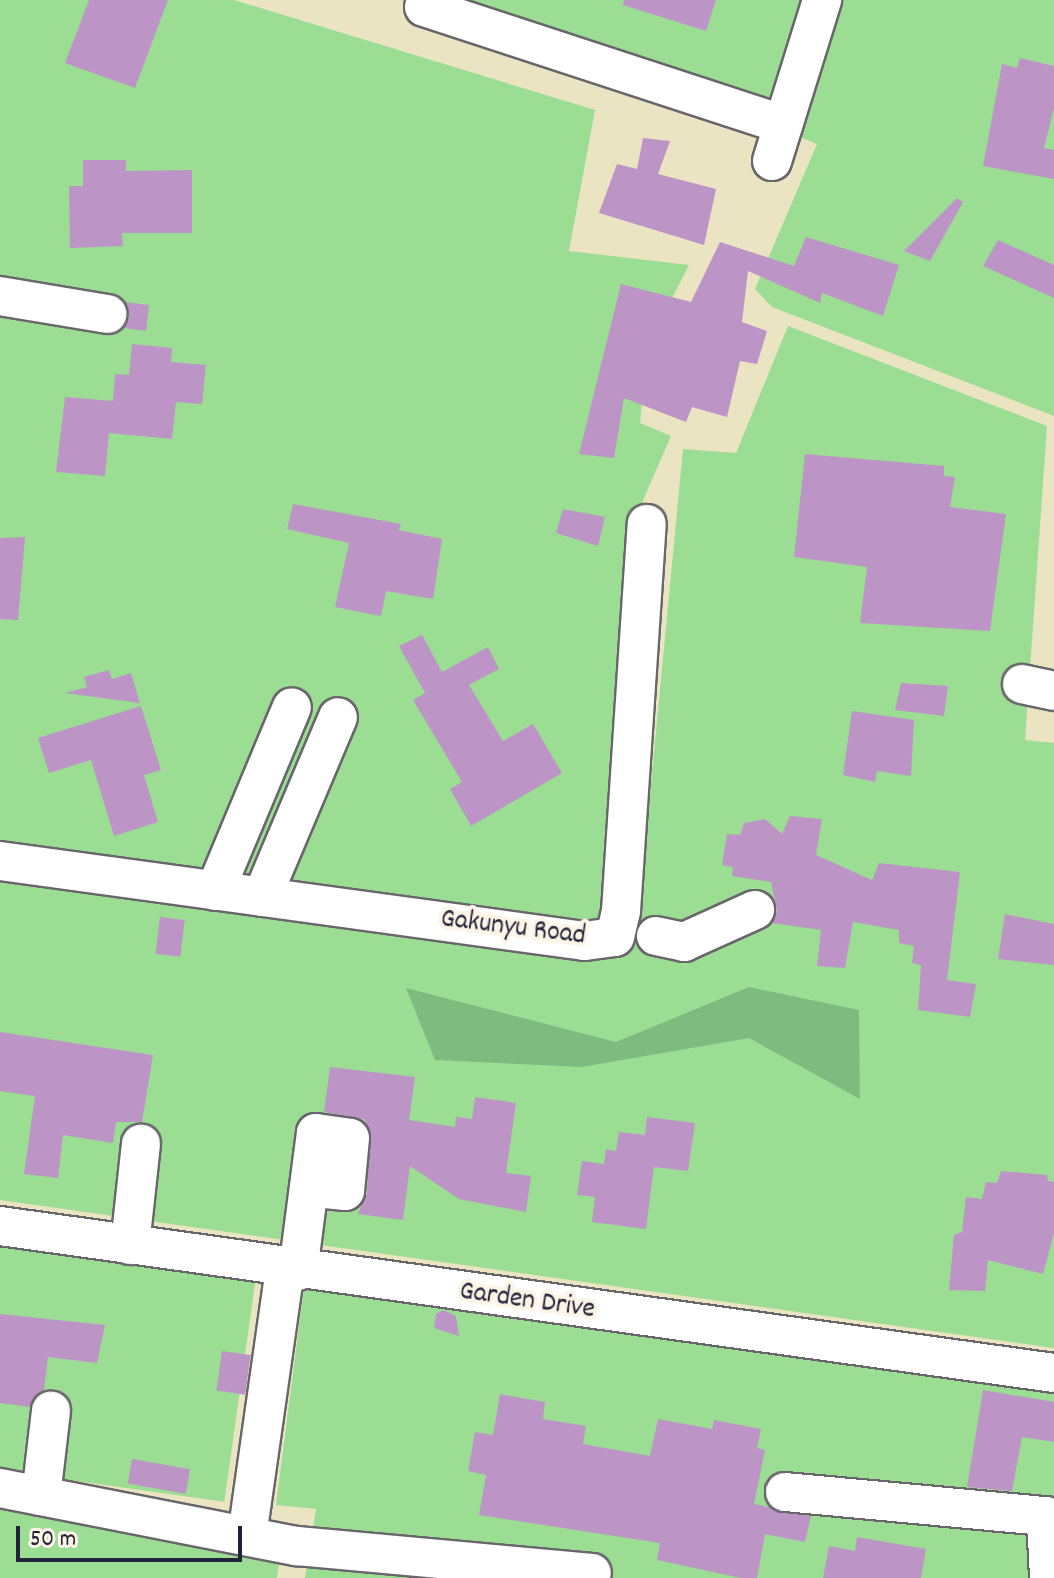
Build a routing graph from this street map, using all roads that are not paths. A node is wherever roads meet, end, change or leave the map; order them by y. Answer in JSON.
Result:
{"nodes":[{"id":1,"x":822,"y":0,"type":"edge"},
{"id":2,"x":424,"y":7,"type":"dead end"},
{"id":3,"x":783,"y":124,"type":"junction"},
{"id":4,"x":772,"y":161,"type":"dead end"},
{"id":5,"x":0,"y":296,"type":"edge"},
{"id":6,"x":107,"y":314,"type":"dead end"},
{"id":7,"x":647,"y":524,"type":"dead end"},
{"id":8,"x":292,"y":707,"type":"dead end"},
{"id":9,"x":338,"y":717,"type":"dead end"},
{"id":10,"x":0,"y":861,"type":"edge"},
{"id":11,"x":215,"y":891,"type":"junction"},
{"id":12,"x":262,"y":897,"type":"junction"},
{"id":13,"x":755,"y":910,"type":"dead end"},
{"id":14,"x":636,"y":933,"type":"junction"},
{"id":15,"x":141,"y":1144,"type":"dead end"},
{"id":16,"x":309,"y":1187,"type":"dead end"},
{"id":17,"x":0,"y":1226,"type":"edge"},
{"id":18,"x":130,"y":1245,"type":"junction"},
{"id":19,"x":291,"y":1270,"type":"junction"},
{"id":20,"x":1054,"y":1373,"type":"edge"},
{"id":21,"x":51,"y":1411,"type":"dead end"},
{"id":22,"x":0,"y":1488,"type":"edge"},
{"id":23,"x":785,"y":1492,"type":"dead end"},
{"id":24,"x":41,"y":1496,"type":"junction"},
{"id":25,"x":247,"y":1536,"type":"junction"},
{"id":26,"x":294,"y":1562,"type":"edge"},
{"id":27,"x":592,"y":1573,"type":"dead end"},
{"id":28,"x":1049,"y":1578,"type":"edge"}],
"edges":[{"from":1,"to":3,"type":"street"},
{"from":2,"to":3,"type":"street"},
{"from":3,"to":4,"type":"street"},
{"from":5,"to":6,"type":"street"},
{"from":7,"to":14,"type":"street","name":"Gakunyu Road"},
{"from":8,"to":11,"type":"street"},
{"from":9,"to":12,"type":"street"},
{"from":10,"to":11,"type":"street","name":"Gakunyu Road"},
{"from":11,"to":12,"type":"street","name":"Gakunyu Road"},
{"from":12,"to":14,"type":"street","name":"Gakunyu Road"},
{"from":13,"to":14,"type":"street"},
{"from":15,"to":18,"type":"street"},
{"from":16,"to":19,"type":"street"},
{"from":17,"to":18,"type":"street","name":"Garden Drive"},
{"from":18,"to":19,"type":"street","name":"Garden Drive"},
{"from":19,"to":20,"type":"street","name":"Garden Drive"},
{"from":19,"to":25,"type":"street"},
{"from":21,"to":24,"type":"street"},
{"from":22,"to":24,"type":"street"},
{"from":23,"to":28,"type":"street"},
{"from":24,"to":25,"type":"street"},
{"from":25,"to":26,"type":"street"},
{"from":26,"to":27,"type":"street"}]}
